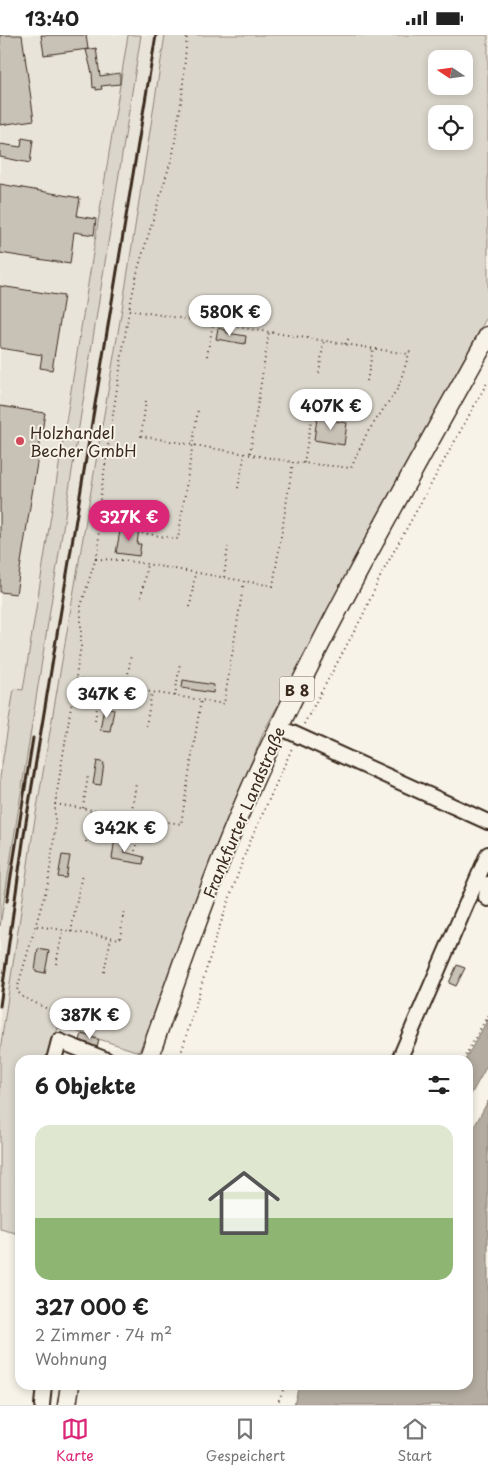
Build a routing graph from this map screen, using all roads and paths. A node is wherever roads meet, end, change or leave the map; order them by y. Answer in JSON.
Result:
{"nodes":[{"id":1,"x":187,"y":35,"type":"edge"},
{"id":2,"x":129,"y":310,"type":"junction"},
{"id":3,"x":213,"y":323,"type":"junction"},
{"id":4,"x":269,"y":332,"type":"junction"},
{"id":5,"x":488,"y":336,"type":"edge"},
{"id":6,"x":349,"y":338,"type":"dead end"},
{"id":7,"x":324,"y":341,"type":"junction"},
{"id":8,"x":345,"y":344,"type":"junction"},
{"id":9,"x":411,"y":348,"type":"dead end"},
{"id":10,"x":373,"y":349,"type":"junction"},
{"id":11,"x":408,"y":354,"type":"junction"},
{"id":12,"x":207,"y":356,"type":"dead end"},
{"id":13,"x":488,"y":361,"type":"edge"},
{"id":14,"x":319,"y":373,"type":"dead end"},
{"id":15,"x":367,"y":381,"type":"dead end"},
{"id":16,"x":488,"y":381,"type":"edge"},
{"id":17,"x":146,"y":401,"type":"dead end"},
{"id":18,"x":198,"y":410,"type":"dead end"},
{"id":19,"x":312,"y":415,"type":"dead end"},
{"id":20,"x":193,"y":445,"type":"junction"},
{"id":21,"x":245,"y":453,"type":"junction"},
{"id":22,"x":250,"y":454,"type":"junction"},
{"id":23,"x":293,"y":462,"type":"junction"},
{"id":24,"x":304,"y":463,"type":"junction"},
{"id":25,"x":238,"y":488,"type":"dead end"},
{"id":26,"x":142,"y":533,"type":"dead end"},
{"id":27,"x":228,"y":547,"type":"dead end"},
{"id":28,"x":96,"y":559,"type":"junction"},
{"id":29,"x":147,"y":564,"type":"junction"},
{"id":30,"x":195,"y":573,"type":"junction"},
{"id":31,"x":224,"y":577,"type":"junction"},
{"id":32,"x":244,"y":581,"type":"junction"},
{"id":33,"x":141,"y":597,"type":"dead end"},
{"id":34,"x":190,"y":607,"type":"dead end"},
{"id":35,"x":131,"y":654,"type":"dead end"},
{"id":36,"x":180,"y":663,"type":"dead end"},
{"id":37,"x":76,"y":679,"type":"junction"},
{"id":38,"x":101,"y":684,"type":"junction"},
{"id":39,"x":126,"y":688,"type":"junction"},
{"id":40,"x":152,"y":693,"type":"junction"},
{"id":41,"x":174,"y":696,"type":"junction"},
{"id":42,"x":201,"y":700,"type":"junction"},
{"id":43,"x":95,"y":720,"type":"dead end"},
{"id":44,"x":146,"y":726,"type":"dead end"},
{"id":45,"x":294,"y":733,"type":"junction"},
{"id":46,"x":88,"y":776,"type":"dead end"},
{"id":47,"x":136,"y":783,"type":"dead end"},
{"id":48,"x":55,"y":804,"type":"junction"},
{"id":49,"x":83,"y":808,"type":"junction"},
{"id":50,"x":91,"y":809,"type":"junction"},
{"id":51,"x":131,"y":816,"type":"junction"},
{"id":52,"x":140,"y":817,"type":"junction"},
{"id":53,"x":488,"y":822,"type":"edge"},
{"id":54,"x":86,"y":842,"type":"dead end"},
{"id":55,"x":135,"y":851,"type":"dead end"},
{"id":56,"x":488,"y":854,"type":"edge"},
{"id":57,"x":82,"y":874,"type":"dead end"},
{"id":58,"x":488,"y":884,"type":"edge"},
{"id":59,"x":488,"y":899,"type":"edge"},
{"id":60,"x":124,"y":910,"type":"dead end"},
{"id":61,"x":37,"y":926,"type":"junction"},
{"id":62,"x":63,"y":930,"type":"junction"},
{"id":63,"x":70,"y":932,"type":"junction"},
{"id":64,"x":111,"y":938,"type":"junction"},
{"id":65,"x":56,"y":964,"type":"dead end"},
{"id":66,"x":104,"y":972,"type":"dead end"},
{"id":67,"x":488,"y":1015,"type":"edge"},
{"id":68,"x":60,"y":1041,"type":"junction"},
{"id":69,"x":56,"y":1055,"type":"edge"},
{"id":70,"x":95,"y":1055,"type":"edge"},
{"id":71,"x":158,"y":1055,"type":"edge"},
{"id":72,"x":158,"y":1055,"type":"edge"},
{"id":73,"x":181,"y":1055,"type":"edge"},
{"id":74,"x":400,"y":1055,"type":"edge"},
{"id":75,"x":466,"y":1055,"type":"edge"},
{"id":76,"x":44,"y":1390,"type":"edge"},
{"id":77,"x":58,"y":1390,"type":"edge"},
{"id":78,"x":69,"y":1390,"type":"edge"},
{"id":79,"x":283,"y":1390,"type":"edge"},
{"id":80,"x":42,"y":1405,"type":"edge"},
{"id":81,"x":56,"y":1405,"type":"edge"},
{"id":82,"x":67,"y":1405,"type":"edge"},
{"id":83,"x":277,"y":1405,"type":"edge"}],
"edges":[{"from":1,"to":2,"type":"path"},
{"from":2,"to":3,"type":"path"},
{"from":2,"to":28,"type":"path"},
{"from":3,"to":4,"type":"path"},
{"from":3,"to":12,"type":"path"},
{"from":4,"to":7,"type":"path"},
{"from":4,"to":22,"type":"path"},
{"from":5,"to":71,"type":"main road","name":"Frankfurter Landstraße","number":"B 8"},
{"from":6,"to":8,"type":"path"},
{"from":7,"to":8,"type":"path"},
{"from":7,"to":14,"type":"path"},
{"from":8,"to":10,"type":"path"},
{"from":9,"to":11,"type":"path"},
{"from":10,"to":11,"type":"path"},
{"from":10,"to":15,"type":"path"},
{"from":11,"to":24,"type":"path"},
{"from":13,"to":45,"type":"main road","name":"Frankfurter Landstraße","number":"B 8"},
{"from":16,"to":45,"type":"path"},
{"from":17,"to":20,"type":"path"},
{"from":18,"to":20,"type":"path"},
{"from":19,"to":24,"type":"path"},
{"from":20,"to":21,"type":"path"},
{"from":20,"to":26,"type":"path"},
{"from":21,"to":22,"type":"path"},
{"from":21,"to":25,"type":"path"},
{"from":22,"to":23,"type":"path"},
{"from":23,"to":24,"type":"path"},
{"from":23,"to":32,"type":"path"},
{"from":27,"to":31,"type":"path"},
{"from":28,"to":29,"type":"path"},
{"from":28,"to":37,"type":"path"},
{"from":29,"to":30,"type":"path"},
{"from":29,"to":33,"type":"path"},
{"from":30,"to":31,"type":"path"},
{"from":30,"to":34,"type":"path"},
{"from":31,"to":32,"type":"path"},
{"from":32,"to":42,"type":"path"},
{"from":35,"to":39,"type":"path"},
{"from":36,"to":41,"type":"path"},
{"from":37,"to":38,"type":"path"},
{"from":37,"to":48,"type":"path"},
{"from":38,"to":39,"type":"path"},
{"from":38,"to":43,"type":"path"},
{"from":39,"to":40,"type":"path"},
{"from":40,"to":41,"type":"path"},
{"from":40,"to":44,"type":"path"},
{"from":41,"to":42,"type":"path"},
{"from":42,"to":52,"type":"path"},
{"from":45,"to":53,"type":"street"},
{"from":45,"to":72,"type":"main road","name":"Frankfurter Landstraße","number":"B 8"},
{"from":45,"to":73,"type":"path"},
{"from":46,"to":49,"type":"path"},
{"from":47,"to":51,"type":"path"},
{"from":48,"to":49,"type":"path"},
{"from":48,"to":61,"type":"path"},
{"from":49,"to":50,"type":"path"},
{"from":50,"to":51,"type":"path"},
{"from":50,"to":54,"type":"path"},
{"from":51,"to":52,"type":"path"},
{"from":52,"to":55,"type":"path"},
{"from":56,"to":74,"type":"street"},
{"from":57,"to":63,"type":"path"},
{"from":58,"to":59,"type":"street"},
{"from":60,"to":64,"type":"path"},
{"from":61,"to":62,"type":"path"},
{"from":61,"to":68,"type":"path"},
{"from":62,"to":63,"type":"path"},
{"from":62,"to":65,"type":"path"},
{"from":63,"to":64,"type":"path"},
{"from":64,"to":66,"type":"path"},
{"from":67,"to":75,"type":"path"},
{"from":68,"to":69,"type":"street"},
{"from":68,"to":70,"type":"street"},
{"from":76,"to":80,"type":"street"},
{"from":77,"to":81,"type":"main road"},
{"from":78,"to":82,"type":"main road"},
{"from":79,"to":83,"type":"path"}]}
